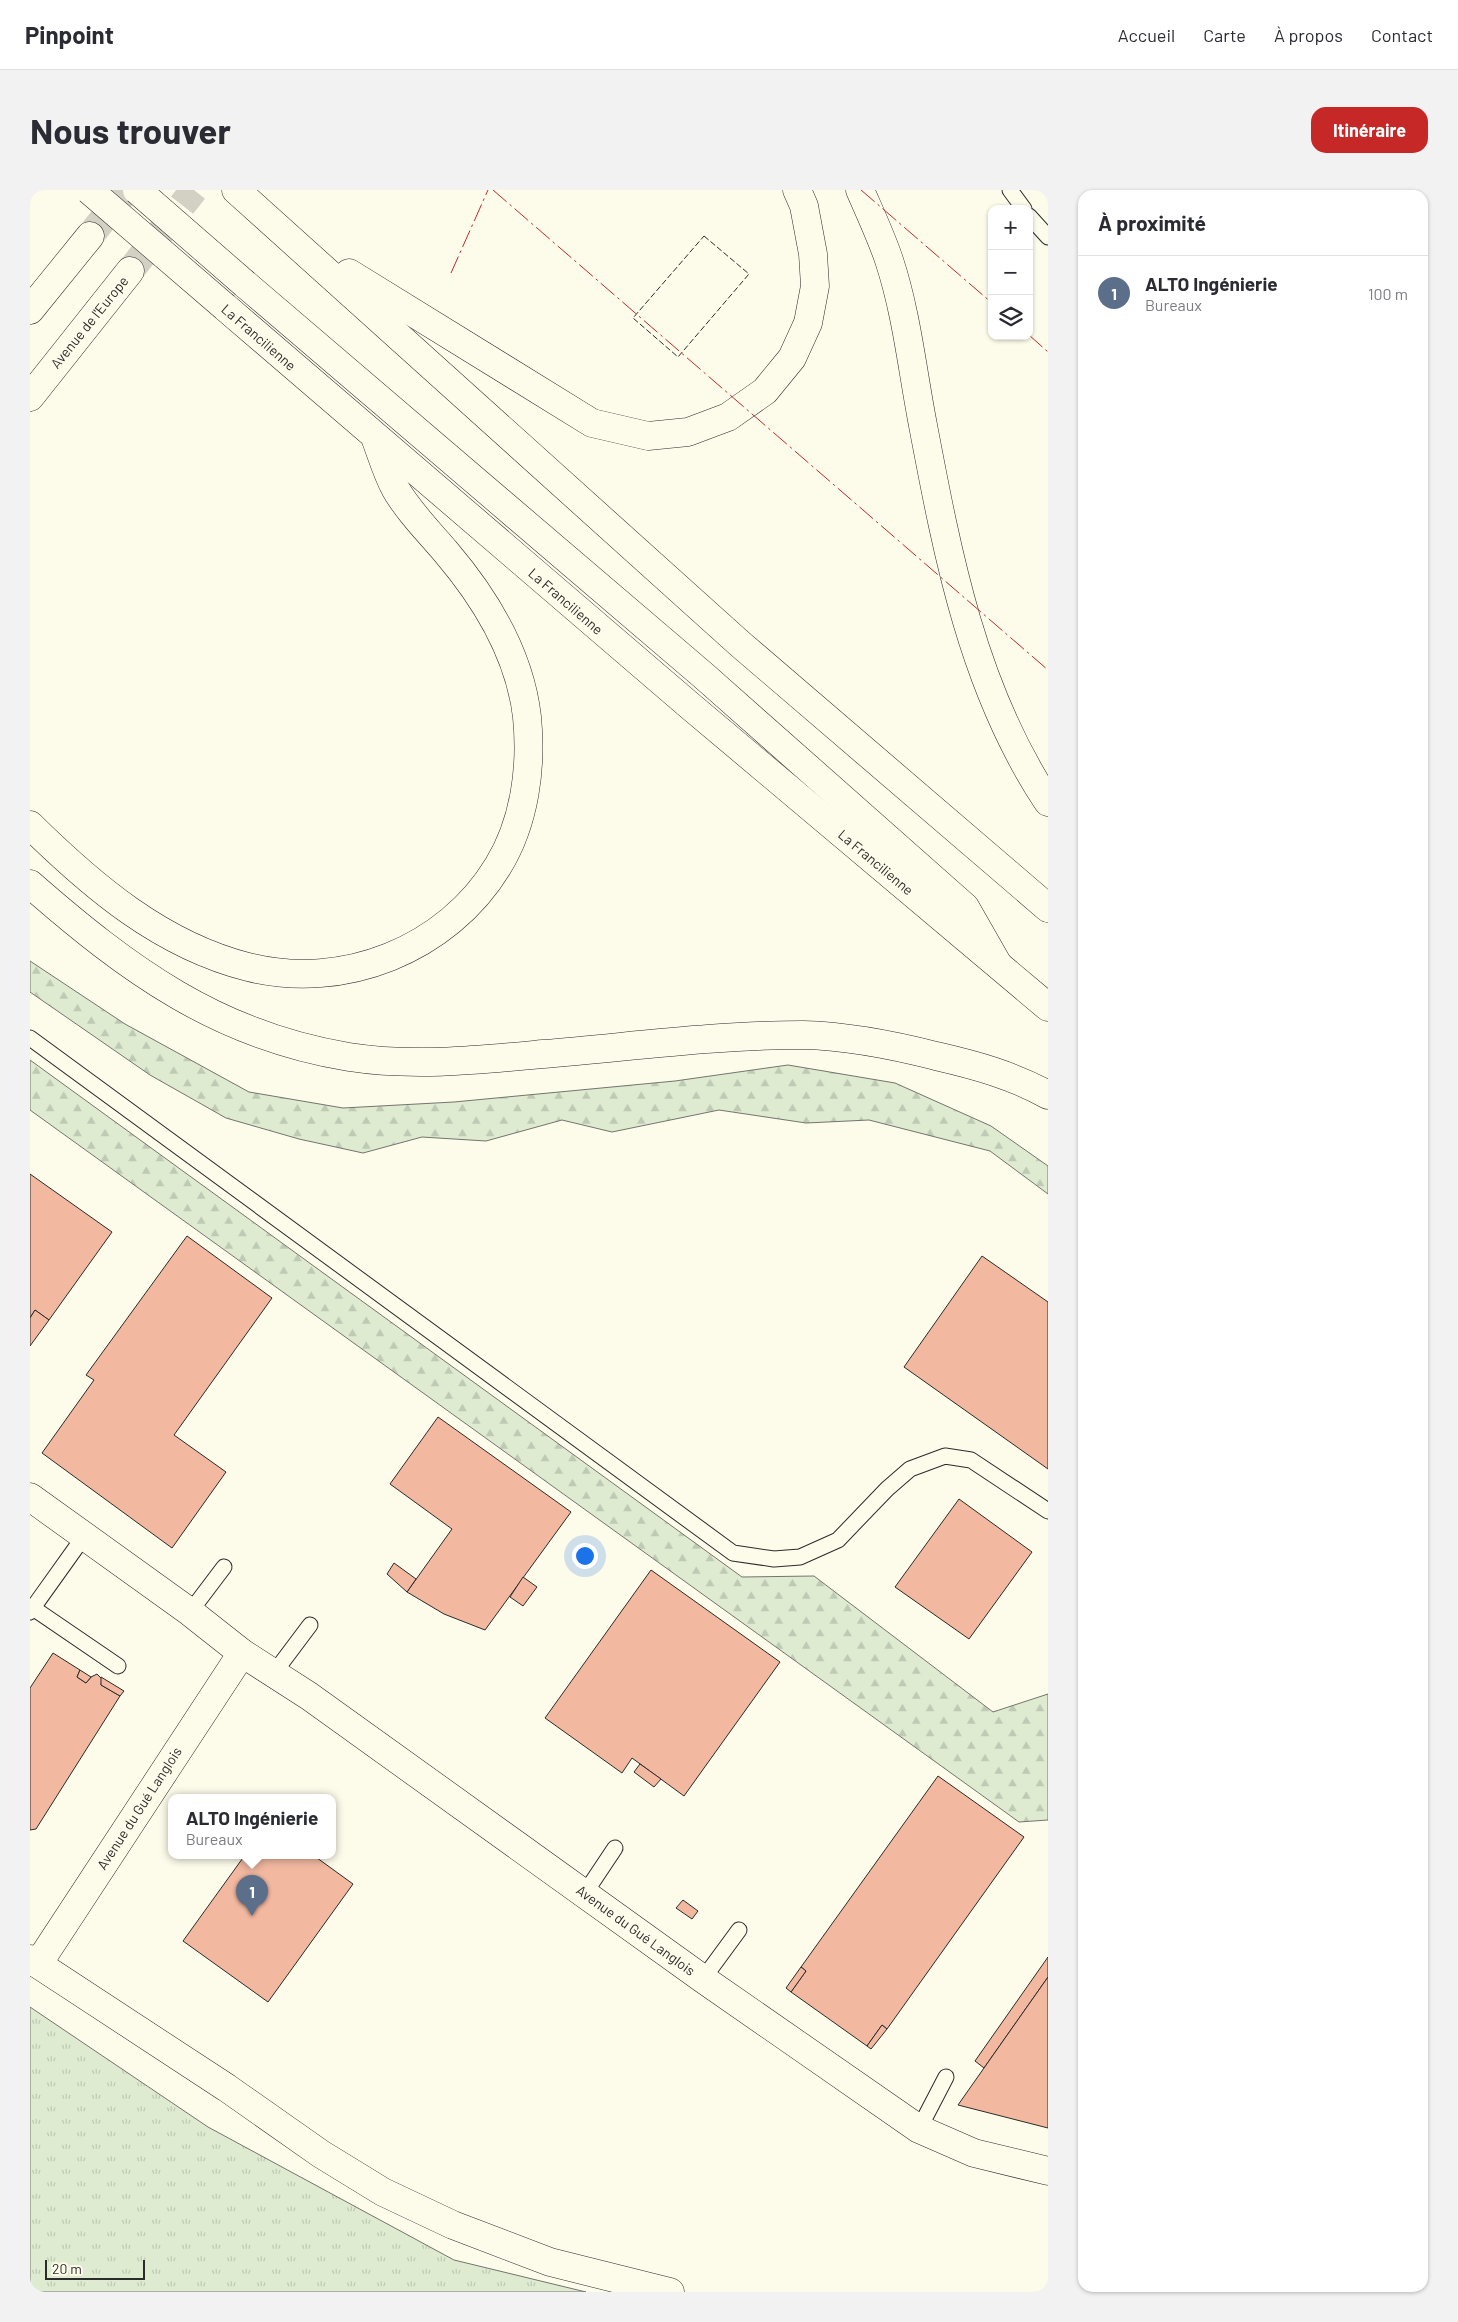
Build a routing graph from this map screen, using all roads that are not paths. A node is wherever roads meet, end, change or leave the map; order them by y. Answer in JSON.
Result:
{"nodes":[{"id":1,"x":89,"y":190,"type":"edge"},
{"id":2,"x":137,"y":190,"type":"edge"},
{"id":3,"x":236,"y":190,"type":"edge"},
{"id":4,"x":796,"y":190,"type":"edge"},
{"id":5,"x":860,"y":190,"type":"edge"},
{"id":6,"x":1010,"y":190,"type":"edge"},
{"id":7,"x":1021,"y":205,"type":"edge"},
{"id":8,"x":1033,"y":220,"type":"edge"},
{"id":9,"x":288,"y":235,"type":"junction"},
{"id":10,"x":90,"y":236,"type":"tunnel mouth"},
{"id":11,"x":1048,"y":237,"type":"edge"},
{"id":12,"x":130,"y":271,"type":"tunnel mouth"},
{"id":13,"x":30,"y":310,"type":"edge"},
{"id":14,"x":30,"y":397,"type":"edge"},
{"id":15,"x":374,"y":436,"type":"junction"},
{"id":16,"x":1048,"y":802,"type":"edge"},
{"id":17,"x":30,"y":825,"type":"edge"},
{"id":18,"x":30,"y":884,"type":"edge"},
{"id":19,"x":1048,"y":908,"type":"edge"},
{"id":20,"x":997,"y":964,"type":"junction"},
{"id":21,"x":1048,"y":1007,"type":"edge"},
{"id":22,"x":30,"y":1038,"type":"edge"},
{"id":23,"x":1048,"y":1095,"type":"edge"},
{"id":24,"x":30,"y":1496,"type":"edge"},
{"id":25,"x":1048,"y":1511,"type":"edge"},
{"id":26,"x":85,"y":1535,"type":"junction"},
{"id":27,"x":224,"y":1567,"type":"dead end"},
{"id":28,"x":31,"y":1610,"type":"edge"},
{"id":29,"x":190,"y":1612,"type":"junction"},
{"id":30,"x":310,"y":1625,"type":"dead end"},
{"id":31,"x":242,"y":1653,"type":"junction"},
{"id":32,"x":118,"y":1666,"type":"dead end"},
{"id":33,"x":274,"y":1673,"type":"junction"},
{"id":34,"x":615,"y":1848,"type":"dead end"},
{"id":35,"x":584,"y":1893,"type":"junction"},
{"id":36,"x":740,"y":1930,"type":"dead end"},
{"id":37,"x":34,"y":1962,"type":"edge"},
{"id":38,"x":704,"y":1979,"type":"junction"},
{"id":39,"x":946,"y":2077,"type":"dead end"},
{"id":40,"x":919,"y":2129,"type":"junction"},
{"id":41,"x":1048,"y":2171,"type":"edge"},
{"id":42,"x":670,"y":2292,"type":"edge"}],
"edges":[{"from":1,"to":15,"type":"main road","name":"La Francilienne","bridge":true},
{"from":2,"to":20,"type":"main road","bridge":true},
{"from":3,"to":9,"type":"main road"},
{"from":4,"to":9,"type":"main road"},
{"from":5,"to":16,"type":"main road"},
{"from":6,"to":7,"type":"lane"},
{"from":8,"to":11,"type":"lane"},
{"from":9,"to":19,"type":"main road"},
{"from":10,"to":13,"type":"main road"},
{"from":12,"to":14,"type":"main road","name":"Avenue de l'Europe"},
{"from":15,"to":17,"type":"main road"},
{"from":15,"to":20,"type":"main road","name":"La Francilienne"},
{"from":18,"to":23,"type":"main road"},
{"from":20,"to":21,"type":"main road","name":"La Francilienne"},
{"from":22,"to":25,"type":"lane"},
{"from":24,"to":26,"type":"main road","name":"Avenue du Gué Langlois"},
{"from":26,"to":28,"type":"lane"},
{"from":26,"to":29,"type":"main road","name":"Avenue du Gué Langlois"},
{"from":27,"to":29,"type":"lane"},
{"from":28,"to":32,"type":"lane"},
{"from":29,"to":31,"type":"main road","name":"Avenue du Gué Langlois"},
{"from":30,"to":33,"type":"lane"},
{"from":31,"to":33,"type":"main road","name":"Avenue du Gué Langlois"},
{"from":31,"to":37,"type":"main road","name":"Avenue du Gué Langlois"},
{"from":33,"to":35,"type":"main road","name":"Avenue du Gué Langlois"},
{"from":34,"to":35,"type":"lane"},
{"from":35,"to":38,"type":"main road","name":"Avenue du Gué Langlois"},
{"from":36,"to":38,"type":"lane"},
{"from":37,"to":42,"type":"main road"},
{"from":38,"to":40,"type":"main road","name":"Avenue du Gué Langlois"},
{"from":39,"to":40,"type":"lane"},
{"from":40,"to":41,"type":"main road","name":"Avenue du Gué Langlois"}]}
